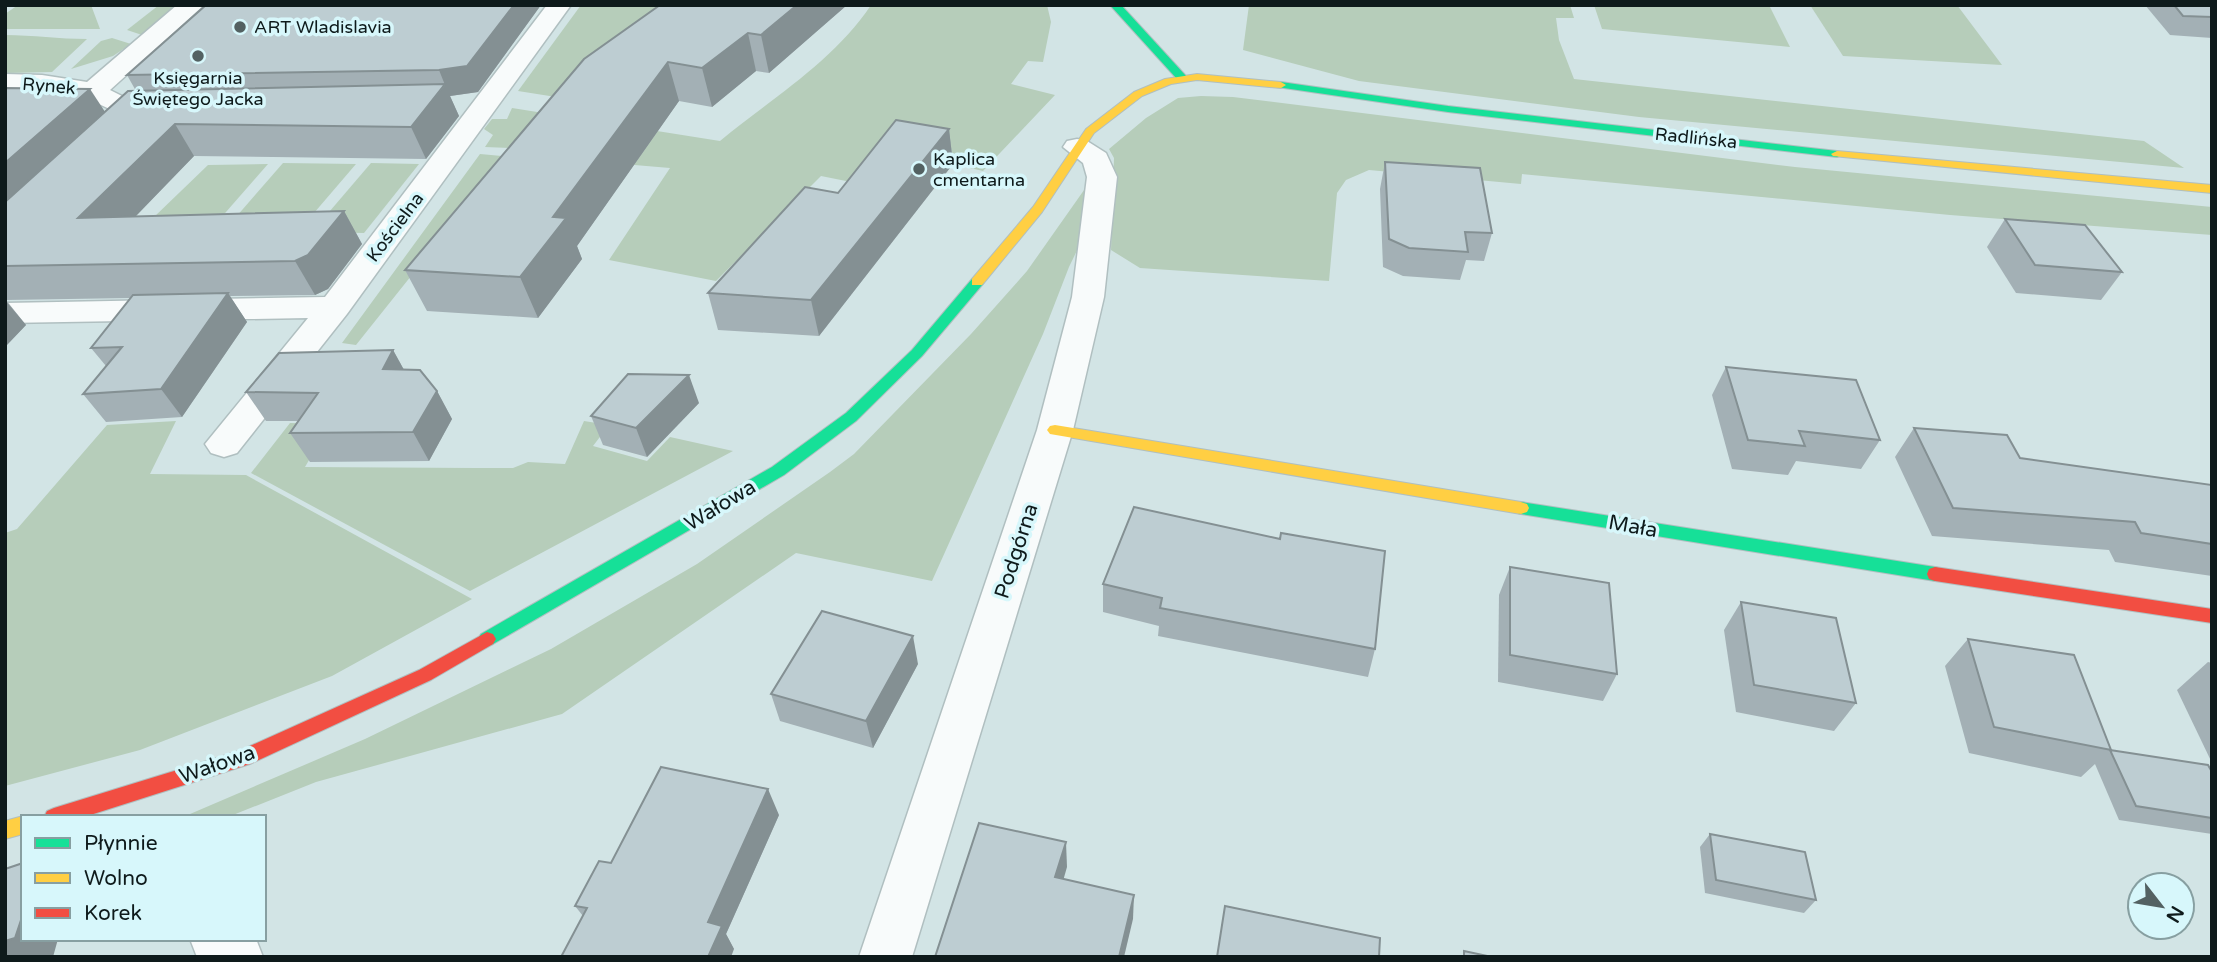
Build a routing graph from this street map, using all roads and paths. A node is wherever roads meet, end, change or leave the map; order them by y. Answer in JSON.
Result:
{"nodes":[{"id":1,"x":192,"y":5,"type":"edge"},
{"id":2,"x":559,"y":5,"type":"edge"},
{"id":3,"x":1115,"y":5,"type":"edge"},
{"id":4,"x":1182,"y":78,"type":"junction"},
{"id":5,"x":5,"y":82,"type":"edge"},
{"id":6,"x":93,"y":91,"type":"junction"},
{"id":7,"x":490,"y":100,"type":"junction"},
{"id":8,"x":450,"y":107,"type":"dead end"},
{"id":9,"x":194,"y":111,"type":"edge"},
{"id":10,"x":1077,"y":146,"type":"junction"},
{"id":11,"x":2212,"y":189,"type":"edge"},
{"id":12,"x":335,"y":307,"type":"junction"},
{"id":13,"x":5,"y":313,"type":"edge"},
{"id":14,"x":1055,"y":430,"type":"junction"},
{"id":15,"x":224,"y":444,"type":"dead end"},
{"id":16,"x":2212,"y":616,"type":"edge"},
{"id":17,"x":69,"y":815,"type":"edge"},
{"id":18,"x":218,"y":941,"type":"edge"},
{"id":19,"x":237,"y":957,"type":"edge"},
{"id":20,"x":885,"y":957,"type":"edge"}],
"edges":[{"from":1,"to":6,"type":"street"},
{"from":2,"to":7,"type":"street","name":"Kościelna"},
{"from":3,"to":4,"type":"street"},
{"from":4,"to":10,"type":"street","name":"Wałowa"},
{"from":4,"to":11,"type":"street","name":"Radlińska"},
{"from":5,"to":6,"type":"street","name":"Rynek"},
{"from":6,"to":9,"type":"street","name":"Rynek"},
{"from":7,"to":8,"type":"street"},
{"from":7,"to":12,"type":"street","name":"Kościelna"},
{"from":10,"to":14,"type":"street","name":"Podgórna"},
{"from":10,"to":17,"type":"street","name":"Wałowa"},
{"from":12,"to":13,"type":"street"},
{"from":12,"to":15,"type":"street","name":"Kościelna"},
{"from":14,"to":16,"type":"street","name":"Mała"},
{"from":14,"to":20,"type":"street","name":"Podgórna"},
{"from":18,"to":19,"type":"street"}]}
